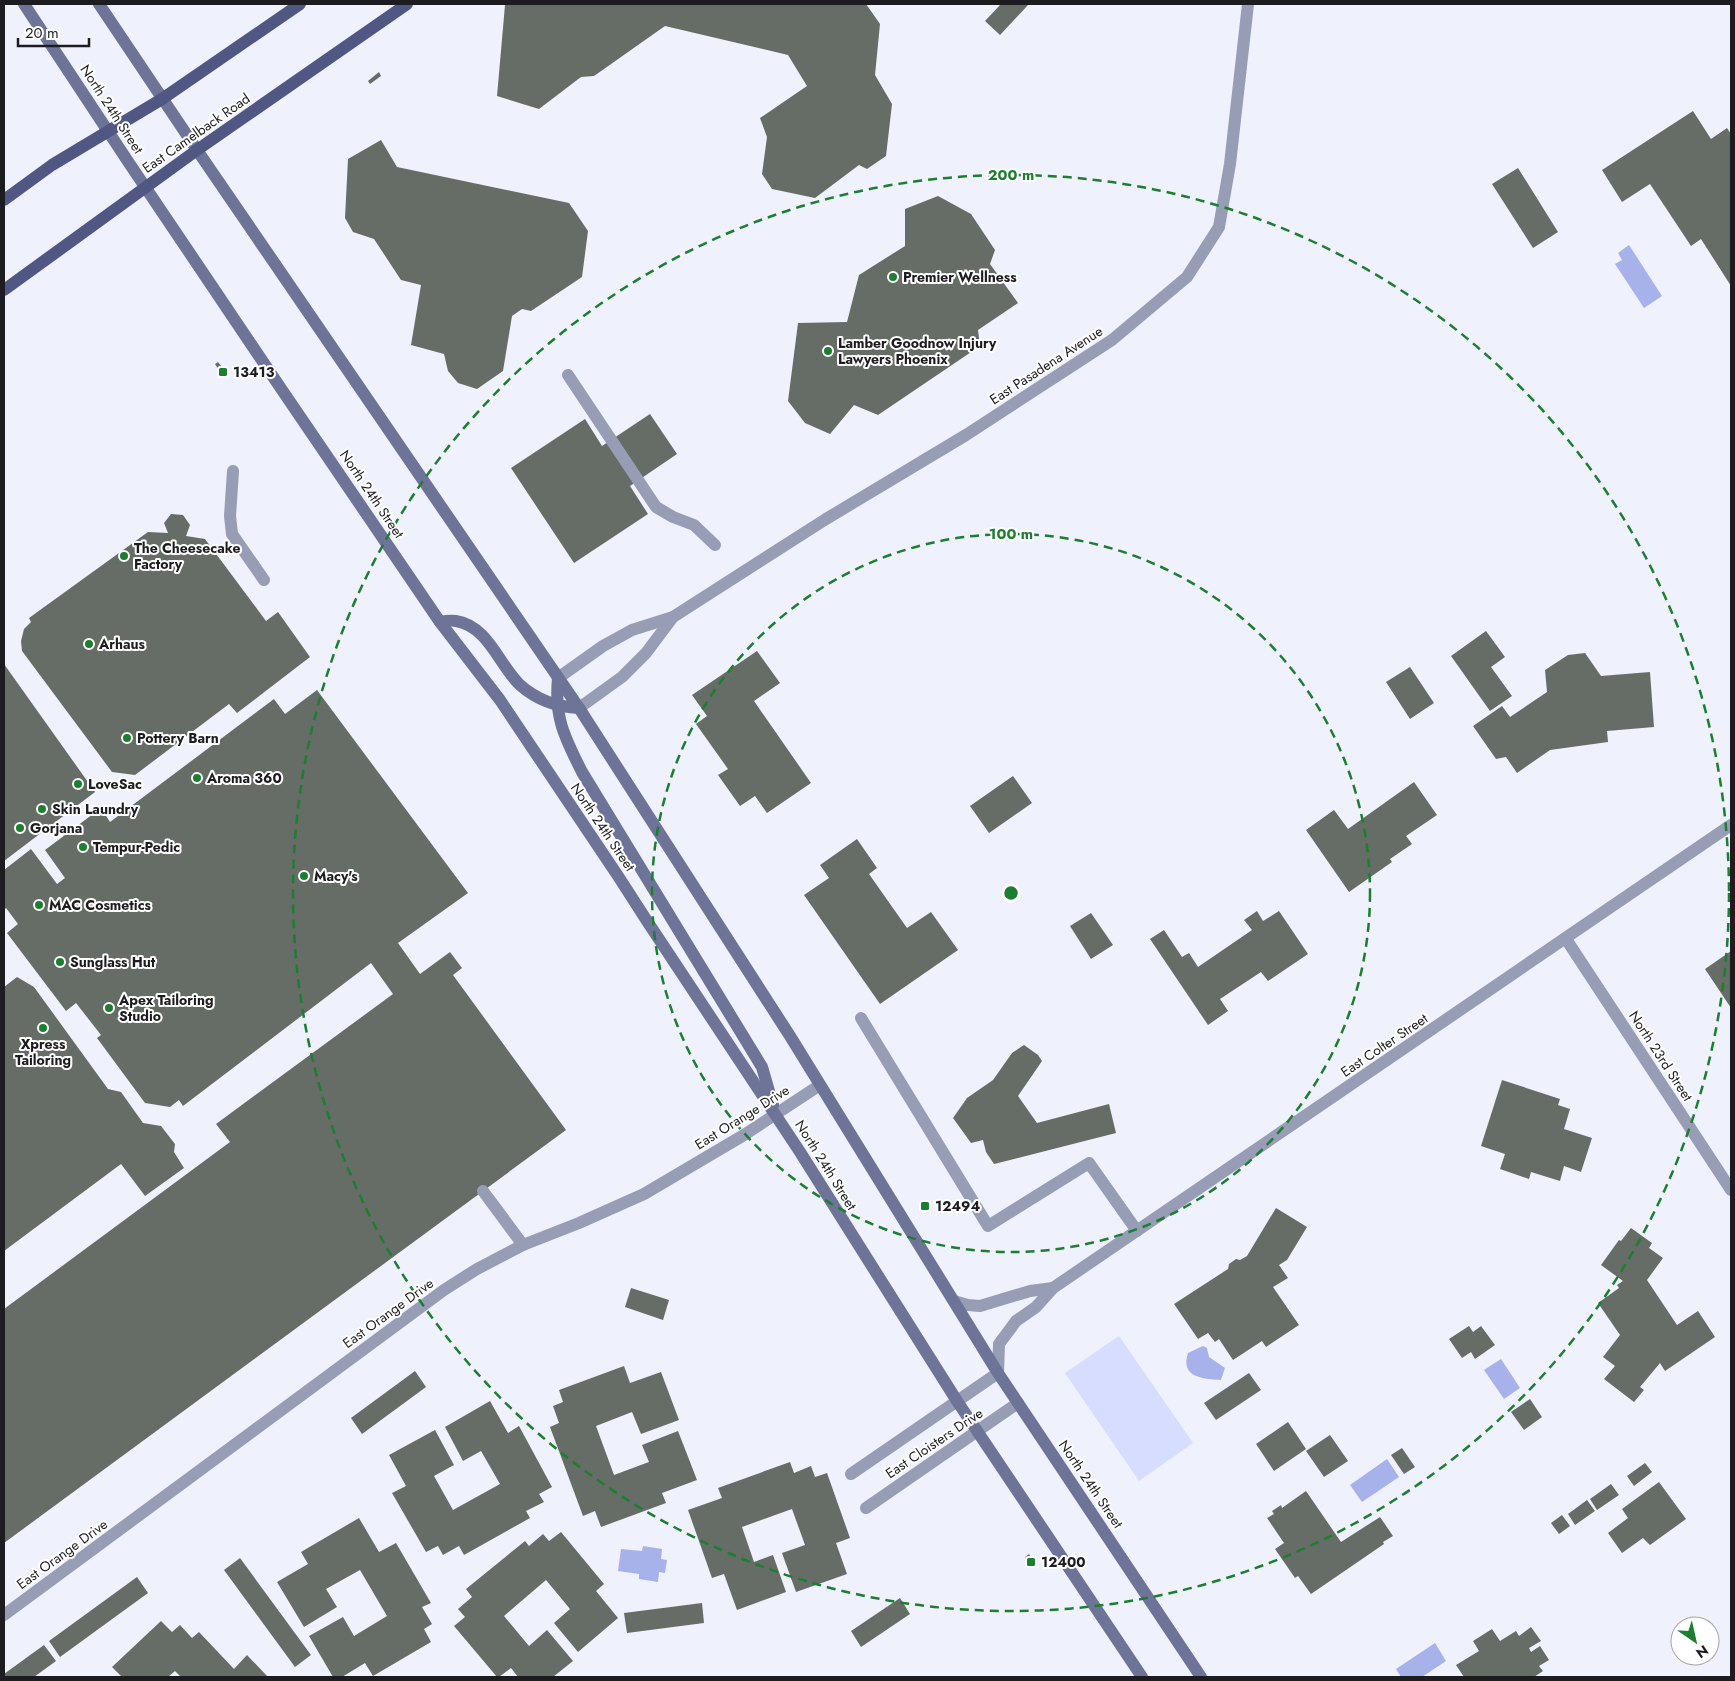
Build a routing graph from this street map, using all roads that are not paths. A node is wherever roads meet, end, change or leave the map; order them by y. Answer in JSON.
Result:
{"nodes":[{"id":1,"x":24,"y":4,"type":"edge"},
{"id":2,"x":100,"y":4,"type":"edge"},
{"id":3,"x":300,"y":4,"type":"edge"},
{"id":4,"x":407,"y":4,"type":"edge"},
{"id":5,"x":1248,"y":4,"type":"edge"},
{"id":6,"x":162,"y":99,"type":"junction"},
{"id":7,"x":109,"y":132,"type":"junction"},
{"id":8,"x":197,"y":150,"type":"junction"},
{"id":9,"x":146,"y":187,"type":"junction"},
{"id":10,"x":4,"y":200,"type":"edge"},
{"id":11,"x":4,"y":290,"type":"edge"},
{"id":12,"x":568,"y":374,"type":"dead end"},
{"id":13,"x":233,"y":471,"type":"dead end"},
{"id":14,"x":715,"y":545,"type":"dead end"},
{"id":15,"x":264,"y":580,"type":"dead end"},
{"id":16,"x":673,"y":617,"type":"junction"},
{"id":17,"x":440,"y":622,"type":"junction"},
{"id":18,"x":558,"y":678,"type":"junction"},
{"id":19,"x":557,"y":706,"type":"junction"},
{"id":20,"x":580,"y":708,"type":"junction"},
{"id":21,"x":1731,"y":825,"type":"edge"},
{"id":22,"x":1566,"y":939,"type":"junction"},
{"id":23,"x":861,"y":1018,"type":"dead end"},
{"id":24,"x":820,"y":1085,"type":"junction"},
{"id":25,"x":776,"y":1115,"type":"junction"},
{"id":26,"x":1731,"y":1190,"type":"edge"},
{"id":27,"x":483,"y":1191,"type":"dead end"},
{"id":28,"x":1138,"y":1231,"type":"junction"},
{"id":29,"x":523,"y":1245,"type":"junction"},
{"id":30,"x":1053,"y":1288,"type":"junction"},
{"id":31,"x":954,"y":1300,"type":"junction"},
{"id":32,"x":998,"y":1373,"type":"junction"},
{"id":33,"x":957,"y":1401,"type":"junction"},
{"id":34,"x":1018,"y":1403,"type":"junction"},
{"id":35,"x":977,"y":1432,"type":"junction"},
{"id":36,"x":851,"y":1474,"type":"dead end"},
{"id":37,"x":866,"y":1508,"type":"dead end"},
{"id":38,"x":4,"y":1615,"type":"edge"},
{"id":39,"x":1142,"y":1677,"type":"edge"},
{"id":40,"x":1202,"y":1677,"type":"edge"}],
"edges":[{"from":1,"to":7,"type":"main road","name":"North 24th Street"},
{"from":2,"to":6,"type":"main road","name":"North 24th Street"},
{"from":3,"to":6,"type":"main road"},
{"from":4,"to":8,"type":"main road","name":"East Camelback Road"},
{"from":5,"to":16,"type":"street","name":"East Pasadena Avenue"},
{"from":6,"to":7,"type":"main road"},
{"from":6,"to":8,"type":"main road","name":"North 24th Street"},
{"from":7,"to":9,"type":"main road","name":"North 24th Street"},
{"from":7,"to":10,"type":"main road"},
{"from":8,"to":9,"type":"main road","name":"East Camelback Road"},
{"from":8,"to":18,"type":"main road","name":"North 24th Street"},
{"from":9,"to":11,"type":"main road","name":"East Camelback Road"},
{"from":9,"to":17,"type":"main road","name":"North 24th Street"},
{"from":12,"to":14,"type":"street"},
{"from":13,"to":15,"type":"street"},
{"from":16,"to":18,"type":"street","name":"East Pasadena Avenue"},
{"from":16,"to":20,"type":"street","name":"East Pasadena Avenue"},
{"from":17,"to":19,"type":"main road"},
{"from":17,"to":25,"type":"main road","name":"North 24th Street"},
{"from":18,"to":19,"type":"main road"},
{"from":18,"to":20,"type":"main road","name":"North 24th Street"},
{"from":19,"to":20,"type":"main road"},
{"from":19,"to":25,"type":"main road"},
{"from":20,"to":24,"type":"main road","name":"North 24th Street"},
{"from":21,"to":22,"type":"street","name":"East Colter Street"},
{"from":22,"to":26,"type":"street","name":"North 23rd Street"},
{"from":22,"to":28,"type":"street","name":"East Colter Street"},
{"from":23,"to":28,"type":"street"},
{"from":24,"to":25,"type":"street","name":"East Orange Drive"},
{"from":24,"to":31,"type":"main road","name":"North 24th Street"},
{"from":25,"to":29,"type":"street","name":"East Orange Drive"},
{"from":25,"to":33,"type":"main road","name":"North 24th Street"},
{"from":27,"to":29,"type":"street"},
{"from":28,"to":30,"type":"street","name":"East Colter Street"},
{"from":29,"to":38,"type":"street","name":"East Orange Drive"},
{"from":30,"to":31,"type":"street","name":"East Colter Street"},
{"from":30,"to":32,"type":"street","name":"East Colter Street"},
{"from":31,"to":32,"type":"main road","name":"North 24th Street"},
{"from":32,"to":33,"type":"street","name":"East Cloisters Drive"},
{"from":32,"to":34,"type":"main road","name":"North 24th Street"},
{"from":33,"to":35,"type":"main road","name":"North 24th Street"},
{"from":33,"to":36,"type":"street","name":"East Cloisters Drive"},
{"from":34,"to":35,"type":"street","name":"East Cloisters Drive"},
{"from":34,"to":40,"type":"main road","name":"North 24th Street"},
{"from":35,"to":37,"type":"street","name":"East Cloisters Drive"},
{"from":35,"to":39,"type":"main road","name":"North 24th Street"}]}
